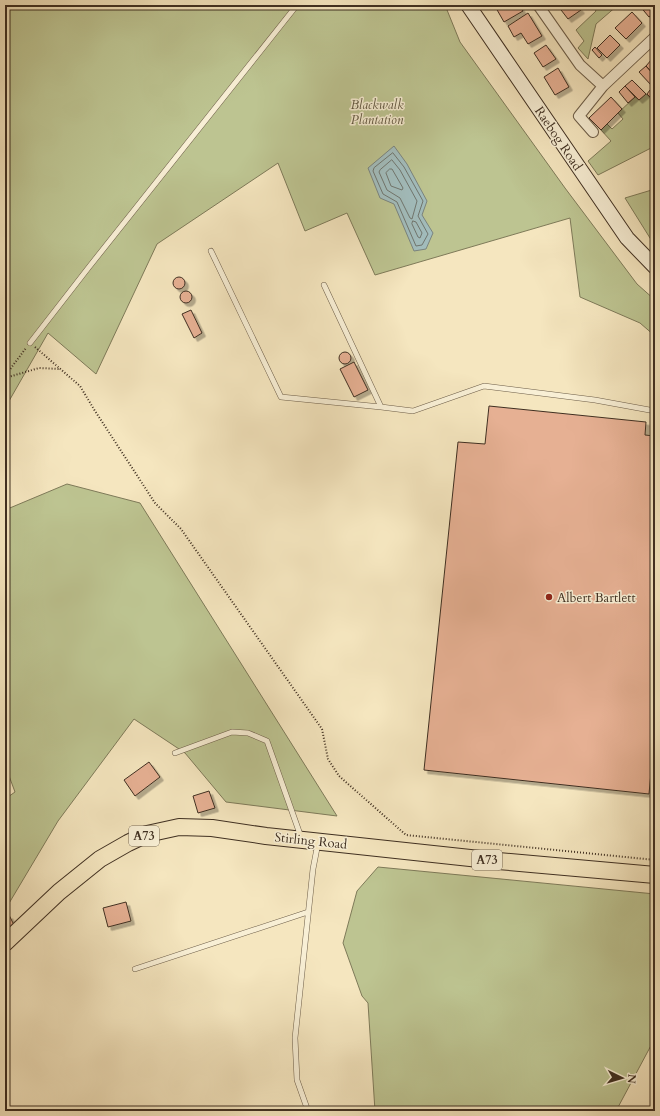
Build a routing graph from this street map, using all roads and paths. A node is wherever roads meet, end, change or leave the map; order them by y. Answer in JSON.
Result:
{"nodes":[{"id":1,"x":297,"y":5,"type":"edge"},
{"id":2,"x":468,"y":5,"type":"edge"},
{"id":3,"x":538,"y":5,"type":"edge"},
{"id":4,"x":655,"y":37,"type":"edge"},
{"id":5,"x":603,"y":86,"type":"junction"},
{"id":6,"x":593,"y":132,"type":"dead end"},
{"id":7,"x":211,"y":251,"type":"dead end"},
{"id":8,"x":655,"y":267,"type":"edge"},
{"id":9,"x":324,"y":285,"type":"dead end"},
{"id":10,"x":30,"y":343,"type":"junction"},
{"id":11,"x":62,"y":369,"type":"junction"},
{"id":12,"x":5,"y":377,"type":"edge"},
{"id":13,"x":381,"y":408,"type":"junction"},
{"id":14,"x":655,"y":411,"type":"edge"},
{"id":15,"x":175,"y":753,"type":"dead end"},
{"id":16,"x":301,"y":839,"type":"junction"},
{"id":17,"x":319,"y":841,"type":"junction"},
{"id":18,"x":655,"y":860,"type":"edge"},
{"id":19,"x":655,"y":875,"type":"edge"},
{"id":20,"x":308,"y":912,"type":"junction"},
{"id":21,"x":5,"y":943,"type":"edge"},
{"id":22,"x":135,"y":969,"type":"dead end"},
{"id":23,"x":308,"y":1111,"type":"edge"}],
"edges":[{"from":1,"to":10,"type":"lane"},
{"from":2,"to":8,"type":"main road","name":"Raebog Road"},
{"from":3,"to":5,"type":"street"},
{"from":4,"to":5,"type":"street"},
{"from":5,"to":6,"type":"street"},
{"from":7,"to":13,"type":"lane"},
{"from":9,"to":13,"type":"lane"},
{"from":10,"to":11,"type":"path"},
{"from":10,"to":12,"type":"path"},
{"from":11,"to":12,"type":"path"},
{"from":11,"to":18,"type":"path"},
{"from":13,"to":14,"type":"lane"},
{"from":15,"to":16,"type":"lane"},
{"from":16,"to":17,"type":"main road","name":"Stirling Road","number":"A73"},
{"from":16,"to":21,"type":"main road","name":"Stirling Road","number":"A73"},
{"from":17,"to":19,"type":"main road","name":"Stirling Road","number":"A73"},
{"from":17,"to":20,"type":"lane"},
{"from":20,"to":22,"type":"lane"},
{"from":20,"to":23,"type":"lane"}]}
